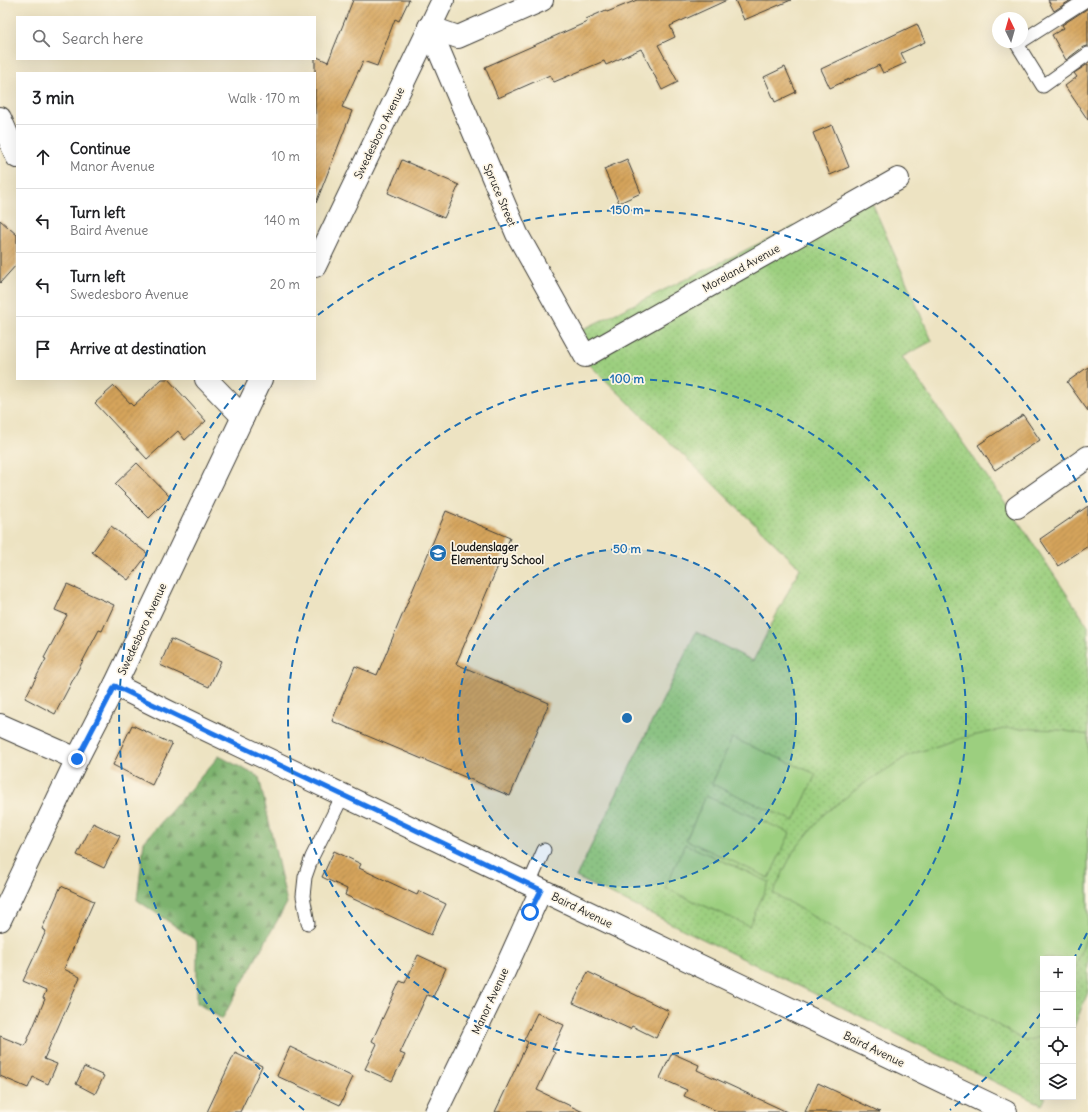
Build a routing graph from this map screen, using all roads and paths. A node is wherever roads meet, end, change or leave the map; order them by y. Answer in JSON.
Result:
{"nodes":[{"id":1,"x":443,"y":0,"type":"edge"},
{"id":2,"x":542,"y":0,"type":"edge"},
{"id":3,"x":1086,"y":0,"type":"edge"},
{"id":4,"x":429,"y":27,"type":"junction"},
{"id":5,"x":1028,"y":37,"type":"edge"},
{"id":6,"x":1019,"y":48,"type":"edge"},
{"id":7,"x":1088,"y":54,"type":"edge"},
{"id":8,"x":0,"y":118,"type":"edge"},
{"id":9,"x":16,"y":155,"type":"edge"},
{"id":10,"x":898,"y":179,"type":"dead end"},
{"id":11,"x":316,"y":264,"type":"edge"},
{"id":12,"x":585,"y":356,"type":"joint"},
{"id":13,"x":207,"y":380,"type":"edge"},
{"id":14,"x":261,"y":380,"type":"edge"},
{"id":15,"x":243,"y":417,"type":"junction"},
{"id":16,"x":1088,"y":457,"type":"edge"},
{"id":17,"x":1017,"y":507,"type":"dead end"},
{"id":18,"x":115,"y":686,"type":"junction"},
{"id":19,"x":0,"y":725,"type":"edge"},
{"id":20,"x":77,"y":759,"type":"junction"},
{"id":21,"x":343,"y":795,"type":"junction"},
{"id":22,"x":544,"y":850,"type":"dead end"},
{"id":23,"x":535,"y":887,"type":"junction"},
{"id":24,"x":0,"y":920,"type":"edge"},
{"id":25,"x":308,"y":923,"type":"dead end"},
{"id":26,"x":998,"y":1110,"type":"edge"},
{"id":27,"x":436,"y":1112,"type":"edge"}],
"edges":[{"from":1,"to":4,"type":"street","name":"Swedesboro Avenue"},
{"from":2,"to":4,"type":"street"},
{"from":3,"to":5,"type":"lane"},
{"from":4,"to":11,"type":"street","name":"Swedesboro Avenue"},
{"from":4,"to":12,"type":"street","name":"Spruce Street"},
{"from":6,"to":7,"type":"lane"},
{"from":8,"to":9,"type":"street"},
{"from":10,"to":12,"type":"street","name":"Moreland Avenue"},
{"from":13,"to":15,"type":"street"},
{"from":14,"to":15,"type":"street","name":"Swedesboro Avenue"},
{"from":15,"to":18,"type":"street","name":"Swedesboro Avenue"},
{"from":16,"to":17,"type":"street"},
{"from":18,"to":20,"type":"street","name":"Swedesboro Avenue"},
{"from":18,"to":21,"type":"street","name":"Baird Avenue"},
{"from":19,"to":20,"type":"street"},
{"from":20,"to":24,"type":"street","name":"Swedesboro Avenue"},
{"from":21,"to":23,"type":"street","name":"Baird Avenue"},
{"from":21,"to":25,"type":"lane"},
{"from":22,"to":23,"type":"lane"},
{"from":23,"to":26,"type":"street","name":"Baird Avenue"},
{"from":23,"to":27,"type":"street","name":"Manor Avenue"}]}
